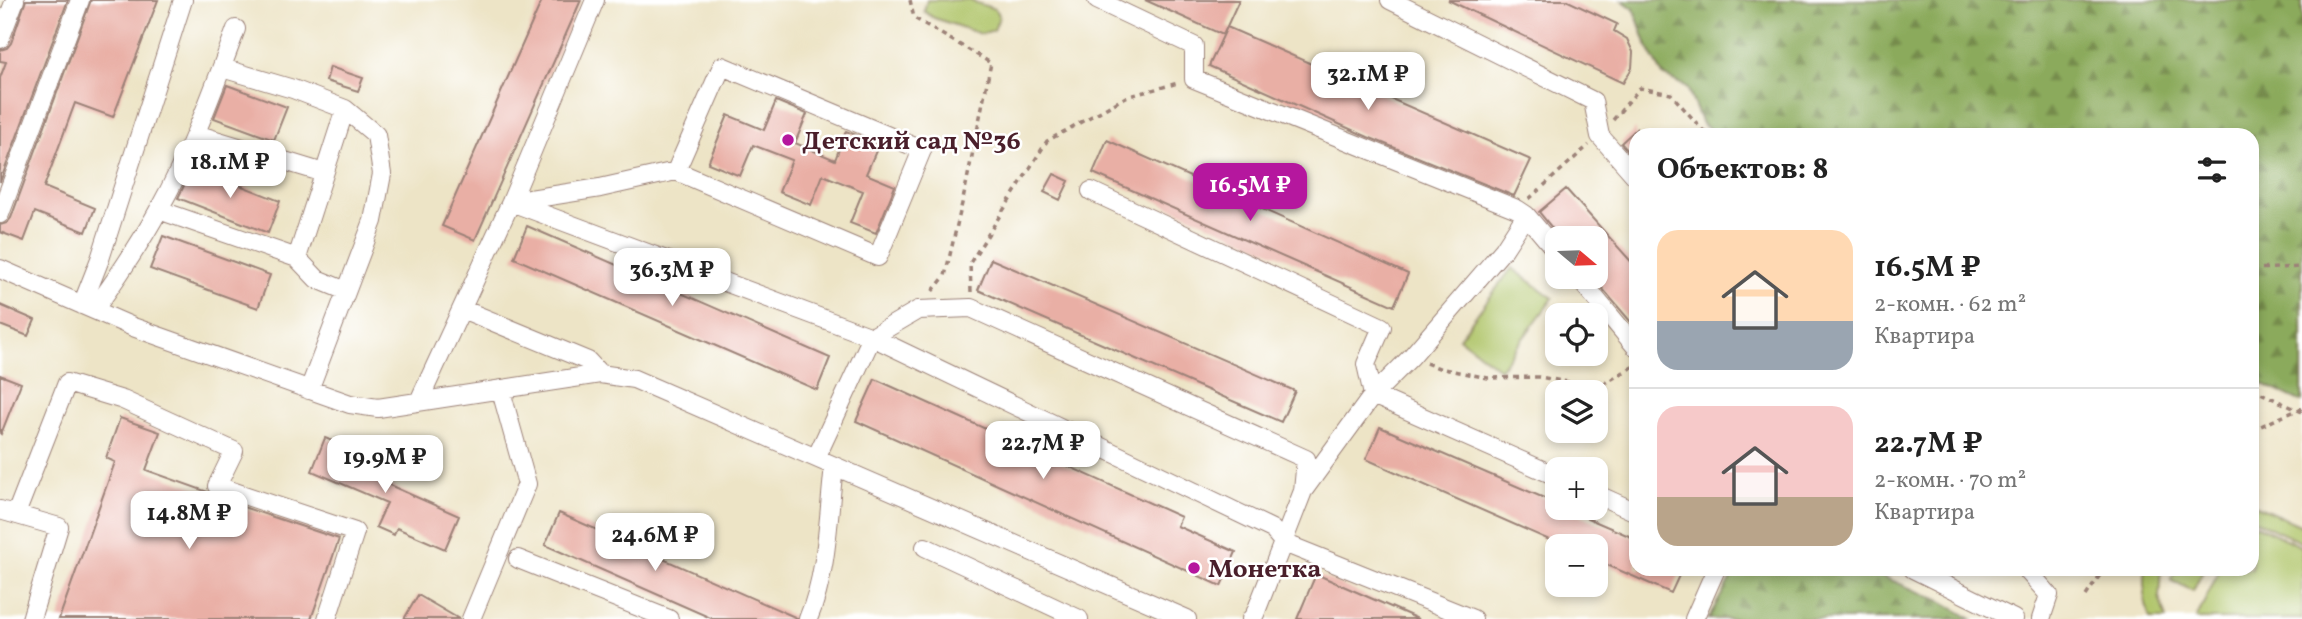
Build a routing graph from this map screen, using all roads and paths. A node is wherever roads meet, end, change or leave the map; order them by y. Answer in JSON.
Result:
{"nodes":[{"id":1,"x":15,"y":0,"type":"edge"},
{"id":2,"x":80,"y":0,"type":"edge"},
{"id":3,"x":183,"y":0,"type":"edge"},
{"id":4,"x":595,"y":0,"type":"edge"},
{"id":5,"x":909,"y":0,"type":"edge"},
{"id":6,"x":1097,"y":0,"type":"edge"},
{"id":7,"x":1390,"y":0,"type":"edge"},
{"id":8,"x":236,"y":29,"type":"dead end"},
{"id":9,"x":0,"y":39,"type":"edge"},
{"id":10,"x":222,"y":68,"type":"junction"},
{"id":11,"x":1194,"y":79,"type":"junction"},
{"id":12,"x":345,"y":109,"type":"junction"},
{"id":13,"x":1701,"y":128,"type":"edge"},
{"id":14,"x":196,"y":134,"type":"junction"},
{"id":15,"x":1593,"y":141,"type":"junction"},
{"id":16,"x":676,"y":171,"type":"junction"},
{"id":17,"x":1629,"y":171,"type":"edge"},
{"id":18,"x":324,"y":173,"type":"junction"},
{"id":19,"x":1091,"y":191,"type":"dead end"},
{"id":20,"x":511,"y":202,"type":"junction"},
{"id":21,"x":1,"y":208,"type":"edge"},
{"id":22,"x":159,"y":210,"type":"junction"},
{"id":23,"x":1521,"y":212,"type":"junction"},
{"id":24,"x":1545,"y":239,"type":"edge"},
{"id":25,"x":297,"y":258,"type":"junction"},
{"id":26,"x":2302,"y":267,"type":"edge"},
{"id":27,"x":0,"y":269,"type":"edge"},
{"id":28,"x":2259,"y":269,"type":"edge"},
{"id":29,"x":1588,"y":289,"type":"edge"},
{"id":30,"x":346,"y":290,"type":"junction"},
{"id":31,"x":88,"y":307,"type":"junction"},
{"id":32,"x":971,"y":308,"type":"junction"},
{"id":33,"x":461,"y":309,"type":"junction"},
{"id":34,"x":918,"y":310,"type":"junction"},
{"id":35,"x":872,"y":337,"type":"junction"},
{"id":36,"x":1629,"y":339,"type":"edge"},
{"id":37,"x":1411,"y":356,"type":"junction"},
{"id":38,"x":1629,"y":369,"type":"edge"},
{"id":39,"x":600,"y":374,"type":"junction"},
{"id":40,"x":309,"y":390,"type":"junction"},
{"id":41,"x":501,"y":391,"type":"junction"},
{"id":42,"x":2259,"y":392,"type":"edge"},
{"id":43,"x":1373,"y":395,"type":"junction"},
{"id":44,"x":419,"y":401,"type":"junction"},
{"id":45,"x":2300,"y":410,"type":"edge"},
{"id":46,"x":2259,"y":427,"type":"edge"},
{"id":47,"x":816,"y":458,"type":"junction"},
{"id":48,"x":834,"y":466,"type":"junction"},
{"id":49,"x":1545,"y":471,"type":"edge"},
{"id":50,"x":1303,"y":491,"type":"junction"},
{"id":51,"x":1608,"y":499,"type":"edge"},
{"id":52,"x":1629,"y":509,"type":"edge"},
{"id":53,"x":8,"y":512,"type":"edge"},
{"id":54,"x":1284,"y":543,"type":"junction"},
{"id":55,"x":925,"y":547,"type":"dead end"},
{"id":56,"x":518,"y":559,"type":"dead end"},
{"id":57,"x":1713,"y":576,"type":"edge"},
{"id":58,"x":1927,"y":576,"type":"edge"},
{"id":59,"x":2032,"y":576,"type":"edge"},
{"id":60,"x":2099,"y":576,"type":"edge"},
{"id":61,"x":2086,"y":596,"type":"dead end"},
{"id":62,"x":1257,"y":617,"type":"edge"},
{"id":63,"x":31,"y":619,"type":"edge"},
{"id":64,"x":327,"y":619,"type":"edge"},
{"id":65,"x":471,"y":619,"type":"edge"},
{"id":66,"x":669,"y":619,"type":"edge"},
{"id":67,"x":808,"y":619,"type":"edge"},
{"id":68,"x":1079,"y":619,"type":"edge"},
{"id":69,"x":1187,"y":619,"type":"edge"},
{"id":70,"x":1473,"y":619,"type":"edge"},
{"id":71,"x":1694,"y":619,"type":"edge"},
{"id":72,"x":2014,"y":619,"type":"edge"},
{"id":73,"x":2041,"y":619,"type":"edge"}],
"edges":[{"from":1,"to":9,"type":"street"},
{"from":2,"to":21,"type":"street"},
{"from":3,"to":31,"type":"street"},
{"from":4,"to":20,"type":"street"},
{"from":5,"to":34,"type":"path"},
{"from":6,"to":11,"type":"street"},
{"from":7,"to":15,"type":"street"},
{"from":8,"to":10,"type":"street"},
{"from":10,"to":12,"type":"street"},
{"from":10,"to":14,"type":"street"},
{"from":11,"to":23,"type":"street"},
{"from":11,"to":32,"type":"path"},
{"from":12,"to":18,"type":"street"},
{"from":12,"to":30,"type":"street"},
{"from":13,"to":15,"type":"path"},
{"from":14,"to":18,"type":"street"},
{"from":14,"to":22,"type":"street"},
{"from":15,"to":17,"type":"street"},
{"from":15,"to":23,"type":"path"},
{"from":16,"to":16,"type":"street"},
{"from":16,"to":20,"type":"street"},
{"from":18,"to":25,"type":"street"},
{"from":19,"to":43,"type":"street"},
{"from":20,"to":33,"type":"street"},
{"from":20,"to":35,"type":"street"},
{"from":22,"to":25,"type":"street"},
{"from":22,"to":31,"type":"street"},
{"from":23,"to":24,"type":"street"},
{"from":23,"to":37,"type":"street"},
{"from":25,"to":30,"type":"street"},
{"from":26,"to":28,"type":"path"},
{"from":27,"to":31,"type":"street"},
{"from":29,"to":36,"type":"street"},
{"from":30,"to":40,"type":"street"},
{"from":31,"to":40,"type":"street"},
{"from":32,"to":34,"type":"street"},
{"from":32,"to":50,"type":"street"},
{"from":33,"to":39,"type":"street"},
{"from":33,"to":44,"type":"street"},
{"from":34,"to":35,"type":"street"},
{"from":35,"to":47,"type":"street"},
{"from":35,"to":54,"type":"street"},
{"from":37,"to":38,"type":"path"},
{"from":37,"to":43,"type":"street"},
{"from":39,"to":41,"type":"street"},
{"from":39,"to":47,"type":"street"},
{"from":40,"to":44,"type":"street"},
{"from":41,"to":44,"type":"street"},
{"from":41,"to":65,"type":"street"},
{"from":42,"to":45,"type":"path"},
{"from":43,"to":49,"type":"street"},
{"from":43,"to":50,"type":"street"},
{"from":45,"to":46,"type":"path"},
{"from":47,"to":48,"type":"street"},
{"from":48,"to":67,"type":"street"},
{"from":48,"to":69,"type":"street"},
{"from":50,"to":54,"type":"street"},
{"from":51,"to":52,"type":"street"},
{"from":53,"to":63,"type":"street"},
{"from":53,"to":64,"type":"street"},
{"from":54,"to":62,"type":"street"},
{"from":54,"to":70,"type":"street"},
{"from":55,"to":68,"type":"street"},
{"from":56,"to":66,"type":"street"},
{"from":57,"to":71,"type":"street"},
{"from":58,"to":72,"type":"street"},
{"from":59,"to":73,"type":"street"},
{"from":60,"to":61,"type":"path"}]}
